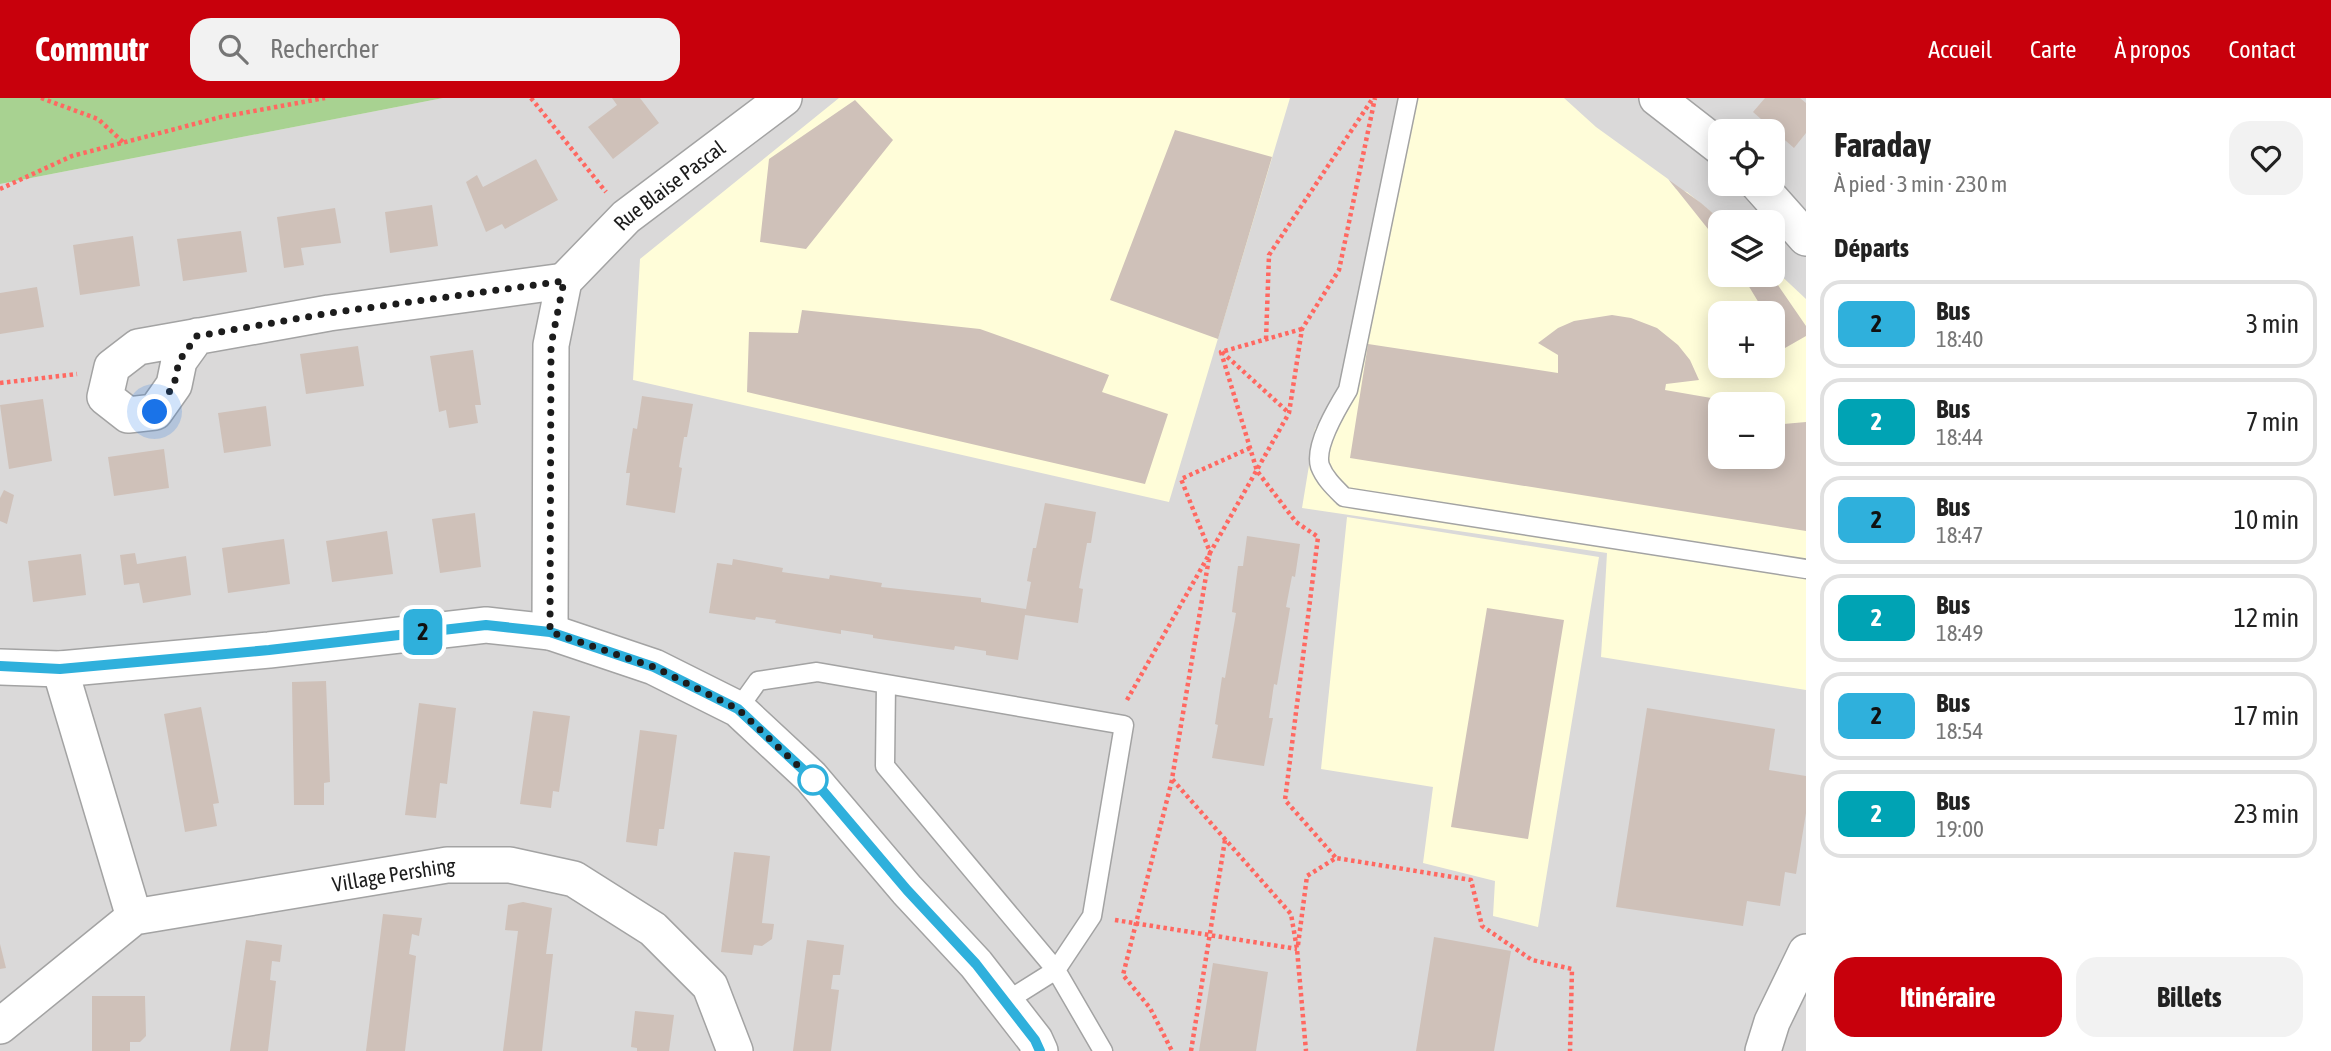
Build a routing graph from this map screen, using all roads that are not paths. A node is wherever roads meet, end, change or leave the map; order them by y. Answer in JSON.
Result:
{"nodes":[{"id":1,"x":784,"y":98,"type":"edge"},
{"id":2,"x":1408,"y":98,"type":"edge"},
{"id":3,"x":1657,"y":98,"type":"edge"},
{"id":4,"x":1708,"y":138,"type":"edge"},
{"id":5,"x":1769,"y":196,"type":"edge"},
{"id":6,"x":1806,"y":238,"type":"edge"},
{"id":7,"x":564,"y":281,"type":"junction"},
{"id":8,"x":197,"y":336,"type":"junction"},
{"id":9,"x":1806,"y":569,"type":"edge"},
{"id":10,"x":550,"y":632,"type":"junction"},
{"id":11,"x":0,"y":667,"type":"edge"},
{"id":12,"x":60,"y":669,"type":"junction"},
{"id":13,"x":886,"y":684,"type":"junction"},
{"id":14,"x":738,"y":709,"type":"junction"},
{"id":15,"x":134,"y":917,"type":"junction"},
{"id":16,"x":1806,"y":952,"type":"edge"},
{"id":17,"x":1056,"y":970,"type":"junction"},
{"id":18,"x":1005,"y":1002,"type":"junction"},
{"id":19,"x":7,"y":1032,"type":"edge"},
{"id":20,"x":735,"y":1051,"type":"edge"},
{"id":21,"x":1040,"y":1051,"type":"edge"},
{"id":22,"x":1103,"y":1051,"type":"edge"},
{"id":23,"x":1763,"y":1051,"type":"edge"}],
"edges":[{"from":1,"to":7,"type":"street","name":"Rue Blaise Pascal"},
{"from":2,"to":9,"type":"lane"},
{"from":3,"to":4,"type":"street"},
{"from":5,"to":6,"type":"street"},
{"from":7,"to":8,"type":"street"},
{"from":7,"to":10,"type":"street"},
{"from":8,"to":8,"type":"street"},
{"from":10,"to":12,"type":"street"},
{"from":10,"to":14,"type":"street"},
{"from":11,"to":12,"type":"street"},
{"from":12,"to":15,"type":"street"},
{"from":13,"to":14,"type":"lane"},
{"from":13,"to":17,"type":"lane"},
{"from":13,"to":17,"type":"lane"},
{"from":14,"to":18,"type":"street"},
{"from":15,"to":19,"type":"street","name":"Village Pershing"},
{"from":15,"to":20,"type":"street","name":"Village Pershing"},
{"from":16,"to":23,"type":"street"},
{"from":17,"to":18,"type":"lane"},
{"from":17,"to":22,"type":"lane"},
{"from":18,"to":21,"type":"street"}]}
